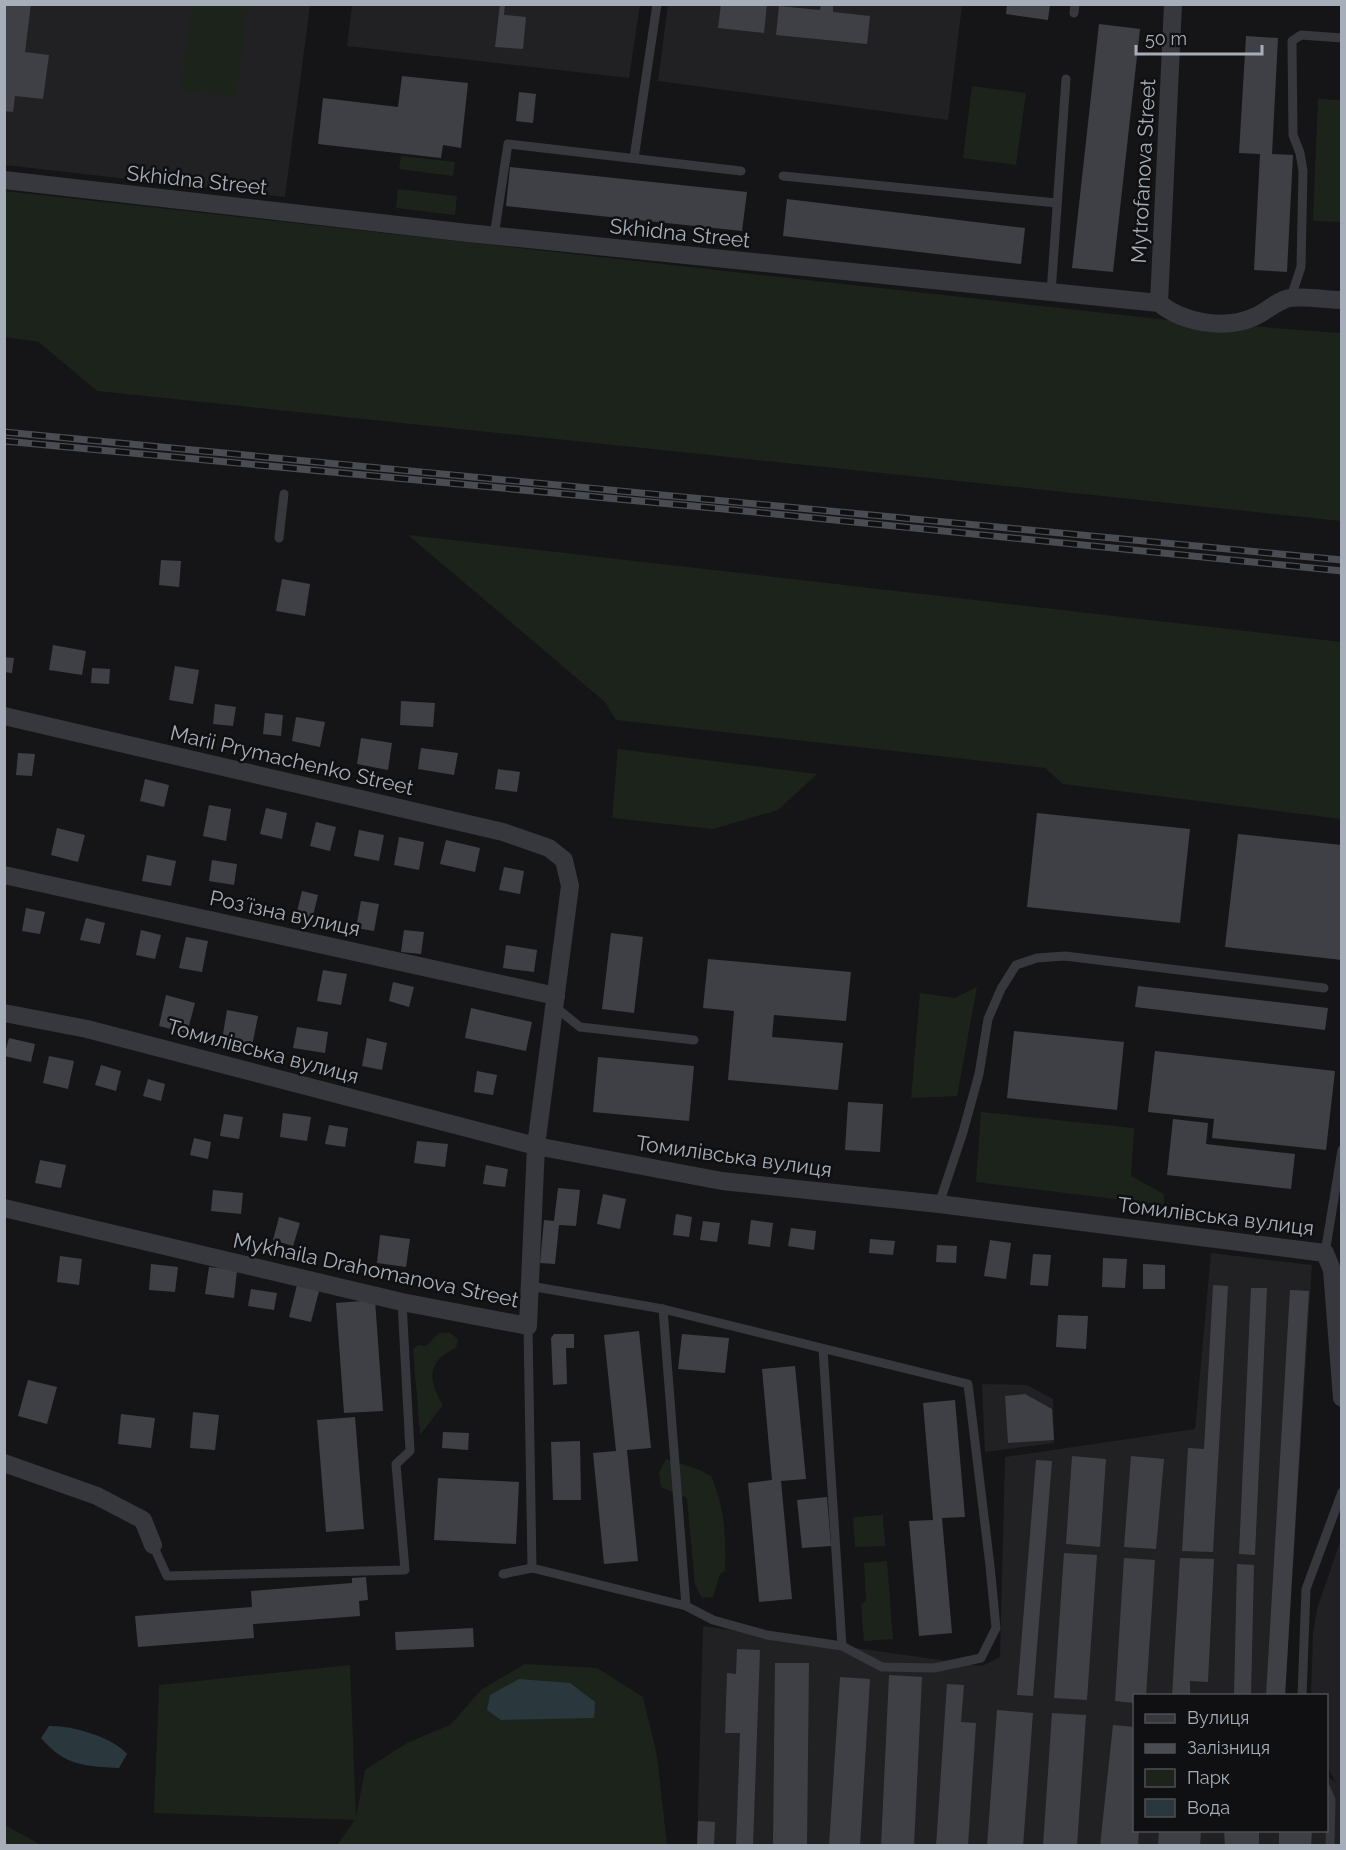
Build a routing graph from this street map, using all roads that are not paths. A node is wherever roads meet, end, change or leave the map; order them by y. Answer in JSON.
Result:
{"nodes":[{"id":1,"x":657,"y":4,"type":"edge"},
{"id":2,"x":1173,"y":4,"type":"edge"},
{"id":3,"x":1341,"y":38,"type":"edge"},
{"id":4,"x":1066,"y":79,"type":"dead end"},
{"id":5,"x":634,"y":159,"type":"junction"},
{"id":6,"x":741,"y":171,"type":"dead end"},
{"id":7,"x":783,"y":176,"type":"dead end"},
{"id":8,"x":4,"y":180,"type":"edge"},
{"id":9,"x":1057,"y":203,"type":"junction"},
{"id":10,"x":494,"y":236,"type":"junction"},
{"id":11,"x":1051,"y":292,"type":"junction"},
{"id":12,"x":1289,"y":298,"type":"junction"},
{"id":13,"x":1341,"y":300,"type":"edge"},
{"id":14,"x":1159,"y":303,"type":"junction"},
{"id":15,"x":285,"y":494,"type":"dead end"},
{"id":16,"x":279,"y":538,"type":"dead end"},
{"id":17,"x":4,"y":716,"type":"edge"},
{"id":18,"x":564,"y":860,"type":"joint"},
{"id":19,"x":4,"y":874,"type":"edge"},
{"id":20,"x":1324,"y":988,"type":"dead end"},
{"id":21,"x":555,"y":1001,"type":"junction"},
{"id":22,"x":4,"y":1013,"type":"edge"},
{"id":23,"x":694,"y":1040,"type":"dead end"},
{"id":24,"x":536,"y":1146,"type":"junction"},
{"id":25,"x":1341,"y":1150,"type":"edge"},
{"id":26,"x":939,"y":1204,"type":"junction"},
{"id":27,"x":4,"y":1208,"type":"edge"},
{"id":28,"x":1325,"y":1252,"type":"junction"},
{"id":29,"x":1337,"y":1271,"type":"edge"},
{"id":30,"x":530,"y":1286,"type":"junction"},
{"id":31,"x":402,"y":1302,"type":"junction"},
{"id":32,"x":663,"y":1309,"type":"junction"},
{"id":33,"x":528,"y":1326,"type":"junction"},
{"id":34,"x":823,"y":1348,"type":"junction"},
{"id":35,"x":1341,"y":1398,"type":"edge"},
{"id":36,"x":4,"y":1463,"type":"edge"},
{"id":37,"x":1341,"y":1492,"type":"edge"},
{"id":38,"x":153,"y":1545,"type":"joint"},
{"id":39,"x":532,"y":1568,"type":"junction"},
{"id":40,"x":503,"y":1574,"type":"dead end"},
{"id":41,"x":686,"y":1606,"type":"junction"},
{"id":42,"x":842,"y":1646,"type":"junction"},
{"id":43,"x":1302,"y":1694,"type":"edge"},
{"id":44,"x":1328,"y":1793,"type":"edge"},
{"id":45,"x":1330,"y":1845,"type":"edge"}],
"edges":[{"from":1,"to":5,"type":"lane"},
{"from":2,"to":14,"type":"street","name":"Mytrofanova Street"},
{"from":3,"to":12,"type":"lane"},
{"from":4,"to":9,"type":"lane"},
{"from":5,"to":6,"type":"lane"},
{"from":5,"to":10,"type":"lane"},
{"from":7,"to":9,"type":"lane"},
{"from":8,"to":10,"type":"street","name":"Skhidna Street"},
{"from":9,"to":11,"type":"lane"},
{"from":10,"to":11,"type":"street","name":"Skhidna Street"},
{"from":11,"to":14,"type":"street","name":"Skhidna Street"},
{"from":12,"to":13,"type":"street","name":"Skhidna Street"},
{"from":12,"to":14,"type":"street","name":"Skhidna Street"},
{"from":15,"to":16,"type":"lane"},
{"from":17,"to":18,"type":"street","name":"Marii Prymachenko Street"},
{"from":18,"to":21,"type":"street","name":"Mykhaila Drahomanova Street"},
{"from":19,"to":21,"type":"street","name":"Розʼїзна вулиця"},
{"from":20,"to":26,"type":"lane"},
{"from":21,"to":23,"type":"lane"},
{"from":21,"to":24,"type":"street","name":"Mykhaila Drahomanova Street"},
{"from":22,"to":24,"type":"street","name":"Томилівська вулиця"},
{"from":24,"to":26,"type":"street","name":"Томилівська вулиця"},
{"from":24,"to":30,"type":"street","name":"Mykhaila Drahomanova Street"},
{"from":25,"to":28,"type":"lane"},
{"from":26,"to":28,"type":"street","name":"Томилівська вулиця"},
{"from":27,"to":31,"type":"street","name":"Mykhaila Drahomanova Street"},
{"from":28,"to":29,"type":"street","name":"Томилівська вулиця"},
{"from":29,"to":35,"type":"street","name":"Томилівська вулиця"},
{"from":30,"to":32,"type":"lane"},
{"from":30,"to":33,"type":"street","name":"Mykhaila Drahomanova Street"},
{"from":31,"to":33,"type":"street","name":"Mykhaila Drahomanova Street"},
{"from":31,"to":38,"type":"lane"},
{"from":32,"to":34,"type":"lane"},
{"from":32,"to":41,"type":"lane"},
{"from":33,"to":39,"type":"lane"},
{"from":34,"to":42,"type":"lane"},
{"from":34,"to":42,"type":"lane"},
{"from":36,"to":38,"type":"street"},
{"from":37,"to":43,"type":"lane"},
{"from":39,"to":40,"type":"lane"},
{"from":39,"to":41,"type":"lane"},
{"from":41,"to":42,"type":"lane"},
{"from":44,"to":45,"type":"lane"}]}
